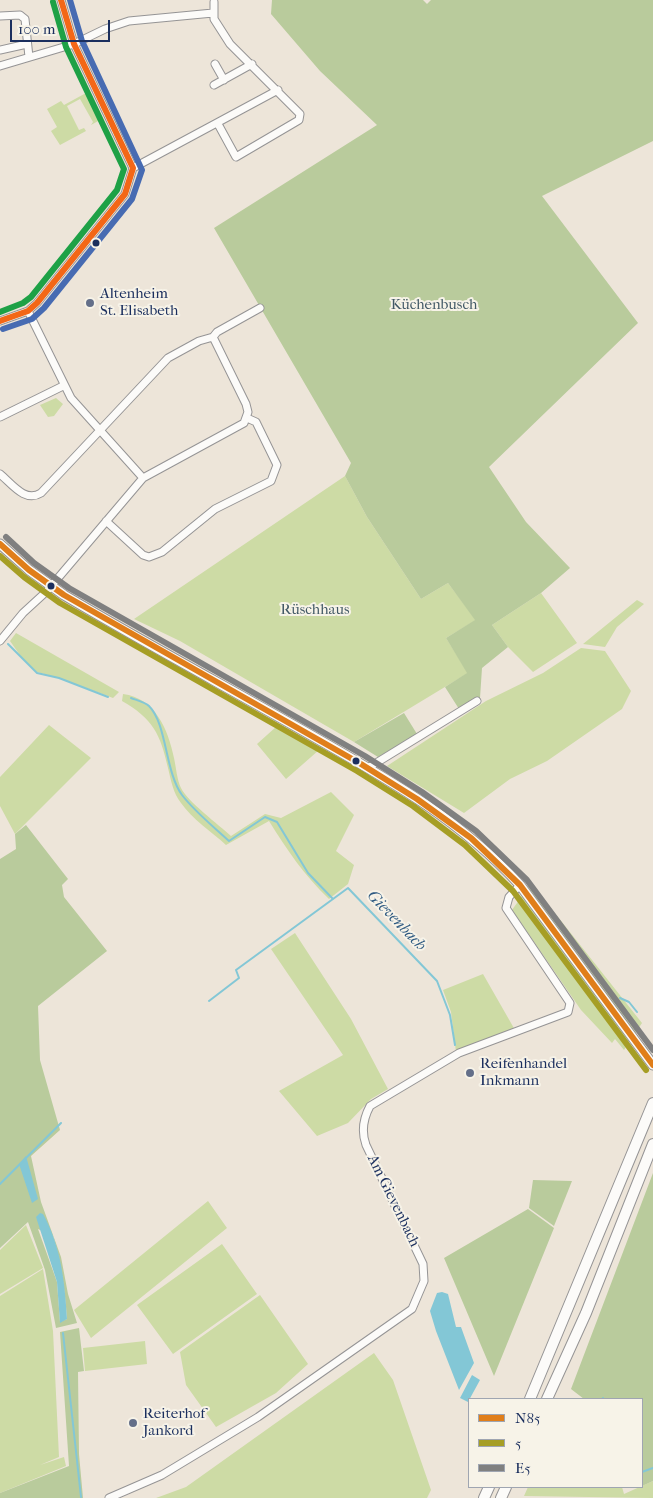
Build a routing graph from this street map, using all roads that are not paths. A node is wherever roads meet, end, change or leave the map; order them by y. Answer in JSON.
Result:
{"nodes":[{"id":1,"x":61,"y":0,"type":"edge"},
{"id":2,"x":214,"y":2,"type":"dead end"},
{"id":3,"x":213,"y":13,"type":"junction"},
{"id":4,"x":0,"y":16,"type":"edge"},
{"id":5,"x":27,"y":44,"type":"junction"},
{"id":6,"x":74,"y":44,"type":"junction"},
{"id":7,"x":0,"y":50,"type":"edge"},
{"id":8,"x":29,"y":57,"type":"junction"},
{"id":9,"x":215,"y":64,"type":"dead end"},
{"id":10,"x":252,"y":64,"type":"junction"},
{"id":11,"x":0,"y":66,"type":"edge"},
{"id":12,"x":224,"y":80,"type":"junction"},
{"id":13,"x":214,"y":85,"type":"dead end"},
{"id":14,"x":278,"y":90,"type":"junction"},
{"id":15,"x":218,"y":124,"type":"junction"},
{"id":16,"x":133,"y":168,"type":"junction"},
{"id":17,"x":260,"y":308,"type":"dead end"},
{"id":18,"x":28,"y":311,"type":"junction"},
{"id":19,"x":0,"y":321,"type":"edge"},
{"id":20,"x":213,"y":337,"type":"junction"},
{"id":21,"x":64,"y":386,"type":"junction"},
{"id":22,"x":0,"y":417,"type":"edge"},
{"id":23,"x":247,"y":418,"type":"junction"},
{"id":24,"x":100,"y":431,"type":"junction"},
{"id":25,"x":0,"y":474,"type":"edge"},
{"id":26,"x":143,"y":478,"type":"junction"},
{"id":27,"x":106,"y":521,"type":"junction"},
{"id":28,"x":0,"y":544,"type":"edge"},
{"id":29,"x":51,"y":586,"type":"junction"},
{"id":30,"x":0,"y":640,"type":"edge"},
{"id":31,"x":477,"y":701,"type":"dead end"},
{"id":32,"x":368,"y":768,"type":"junction"},
{"id":33,"x":520,"y":886,"type":"junction"},
{"id":34,"x":653,"y":1065,"type":"edge"},
{"id":35,"x":653,"y":1103,"type":"edge"},
{"id":36,"x":653,"y":1144,"type":"edge"},
{"id":37,"x":530,"y":1398,"type":"edge"},
{"id":38,"x":547,"y":1398,"type":"edge"},
{"id":39,"x":109,"y":1498,"type":"edge"}],
"edges":[{"from":1,"to":6,"type":"street"},
{"from":2,"to":3,"type":"street"},
{"from":3,"to":6,"type":"street"},
{"from":3,"to":10,"type":"street"},
{"from":4,"to":5,"type":"street"},
{"from":5,"to":7,"type":"street"},
{"from":5,"to":8,"type":"street"},
{"from":6,"to":8,"type":"street"},
{"from":6,"to":16,"type":"street"},
{"from":8,"to":11,"type":"street"},
{"from":9,"to":12,"type":"street"},
{"from":10,"to":12,"type":"street"},
{"from":10,"to":14,"type":"street"},
{"from":12,"to":13,"type":"street"},
{"from":14,"to":15,"type":"street"},
{"from":14,"to":15,"type":"street"},
{"from":15,"to":16,"type":"street"},
{"from":16,"to":18,"type":"street"},
{"from":17,"to":20,"type":"street"},
{"from":18,"to":19,"type":"street"},
{"from":18,"to":21,"type":"street"},
{"from":20,"to":23,"type":"street"},
{"from":20,"to":24,"type":"street"},
{"from":21,"to":22,"type":"street"},
{"from":21,"to":24,"type":"street"},
{"from":23,"to":26,"type":"street"},
{"from":23,"to":27,"type":"street"},
{"from":24,"to":25,"type":"street"},
{"from":24,"to":26,"type":"street"},
{"from":26,"to":27,"type":"street"},
{"from":27,"to":29,"type":"street"},
{"from":28,"to":29,"type":"main road"},
{"from":29,"to":30,"type":"street"},
{"from":29,"to":32,"type":"main road"},
{"from":31,"to":32,"type":"street"},
{"from":32,"to":33,"type":"main road"},
{"from":33,"to":34,"type":"main road"},
{"from":33,"to":39,"type":"street","name":"Am Gievenbach"},
{"from":35,"to":37,"type":"highway"},
{"from":36,"to":38,"type":"highway"}]}
